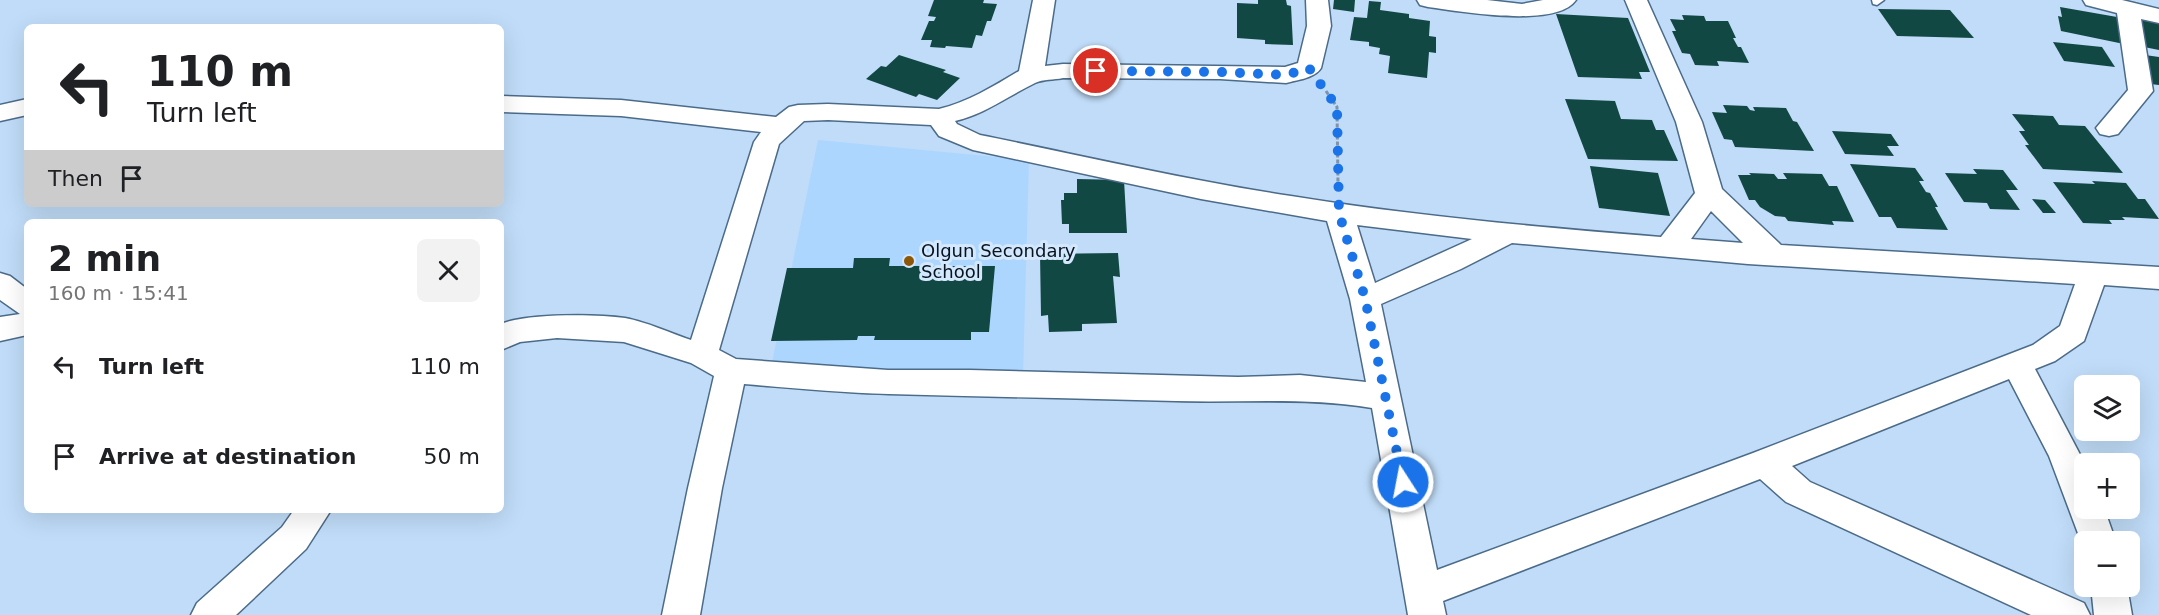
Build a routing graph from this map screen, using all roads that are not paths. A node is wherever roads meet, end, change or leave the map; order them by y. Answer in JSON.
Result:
{"nodes":[{"id":1,"x":1044,"y":0,"type":"edge"},
{"id":2,"x":1317,"y":0,"type":"edge"},
{"id":3,"x":1428,"y":0,"type":"edge"},
{"id":4,"x":1636,"y":0,"type":"edge"},
{"id":5,"x":2094,"y":0,"type":"edge"},
{"id":6,"x":1556,"y":2,"type":"edge"},
{"id":7,"x":2128,"y":9,"type":"junction"},
{"id":8,"x":2159,"y":16,"type":"edge"},
{"id":9,"x":1031,"y":75,"type":"junction"},
{"id":10,"x":504,"y":104,"type":"edge"},
{"id":11,"x":24,"y":108,"type":"edge"},
{"id":12,"x":0,"y":113,"type":"edge"},
{"id":13,"x":939,"y":117,"type":"junction"},
{"id":14,"x":781,"y":126,"type":"junction"},
{"id":15,"x":2109,"y":128,"type":"dead end"},
{"id":16,"x":1708,"y":193,"type":"junction"},
{"id":17,"x":1339,"y":213,"type":"junction"},
{"id":18,"x":1508,"y":232,"type":"junction"},
{"id":19,"x":1668,"y":247,"type":"junction"},
{"id":20,"x":1773,"y":255,"type":"junction"},
{"id":21,"x":2093,"y":274,"type":"junction"},
{"id":22,"x":2159,"y":278,"type":"edge"},
{"id":23,"x":0,"y":284,"type":"edge"},
{"id":24,"x":1365,"y":298,"type":"junction"},
{"id":25,"x":24,"y":303,"type":"edge"},
{"id":26,"x":24,"y":325,"type":"edge"},
{"id":27,"x":0,"y":329,"type":"edge"},
{"id":28,"x":505,"y":333,"type":"edge"},
{"id":29,"x":717,"y":363,"type":"junction"},
{"id":30,"x":2016,"y":363,"type":"junction"},
{"id":31,"x":1385,"y":398,"type":"junction"},
{"id":32,"x":1765,"y":463,"type":"junction"},
{"id":33,"x":2074,"y":478,"type":"edge"},
{"id":34,"x":312,"y":513,"type":"edge"},
{"id":35,"x":2111,"y":597,"type":"edge"},
{"id":36,"x":1426,"y":603,"type":"edge"},
{"id":37,"x":210,"y":615,"type":"edge"},
{"id":38,"x":681,"y":615,"type":"edge"},
{"id":39,"x":2071,"y":615,"type":"edge"},
{"id":40,"x":2113,"y":615,"type":"edge"}],
"edges":[{"from":1,"to":9,"type":"street"},
{"from":2,"to":9,"type":"street"},
{"from":3,"to":6,"type":"street"},
{"from":4,"to":16,"type":"street"},
{"from":5,"to":7,"type":"street"},
{"from":7,"to":8,"type":"street"},
{"from":7,"to":15,"type":"street"},
{"from":9,"to":13,"type":"street"},
{"from":10,"to":14,"type":"street"},
{"from":11,"to":12,"type":"street"},
{"from":13,"to":14,"type":"street"},
{"from":13,"to":17,"type":"street"},
{"from":14,"to":29,"type":"street"},
{"from":16,"to":19,"type":"street"},
{"from":16,"to":20,"type":"street"},
{"from":17,"to":18,"type":"street"},
{"from":17,"to":24,"type":"street"},
{"from":18,"to":19,"type":"street"},
{"from":18,"to":24,"type":"street"},
{"from":19,"to":20,"type":"street"},
{"from":20,"to":21,"type":"street"},
{"from":21,"to":22,"type":"street"},
{"from":21,"to":30,"type":"street"},
{"from":23,"to":25,"type":"street"},
{"from":24,"to":31,"type":"street"},
{"from":26,"to":27,"type":"street"},
{"from":28,"to":29,"type":"street"},
{"from":29,"to":31,"type":"street"},
{"from":29,"to":38,"type":"street"},
{"from":30,"to":32,"type":"street"},
{"from":30,"to":33,"type":"street"},
{"from":31,"to":36,"type":"street"},
{"from":32,"to":36,"type":"street"},
{"from":32,"to":39,"type":"street"},
{"from":34,"to":37,"type":"street"},
{"from":35,"to":40,"type":"street"}]}
